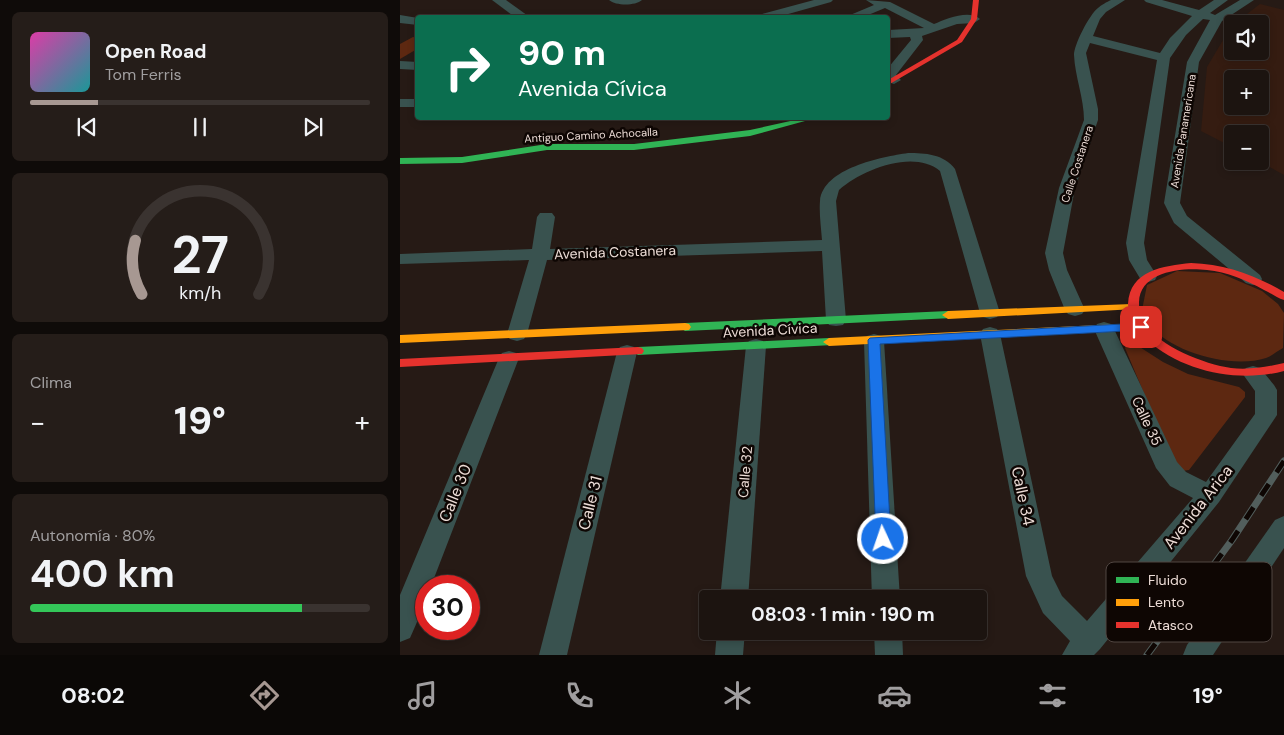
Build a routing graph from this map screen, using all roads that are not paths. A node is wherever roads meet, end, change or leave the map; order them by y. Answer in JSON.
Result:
{"nodes":[{"id":1,"x":498,"y":0,"type":"edge"},
{"id":2,"x":615,"y":0,"type":"edge"},
{"id":3,"x":636,"y":0,"type":"edge"},
{"id":4,"x":796,"y":0,"type":"edge"},
{"id":5,"x":827,"y":0,"type":"edge"},
{"id":6,"x":872,"y":0,"type":"edge"},
{"id":7,"x":976,"y":0,"type":"edge"},
{"id":8,"x":1119,"y":0,"type":"edge"},
{"id":9,"x":1150,"y":0,"type":"edge"},
{"id":10,"x":1222,"y":0,"type":"edge"},
{"id":11,"x":1248,"y":0,"type":"edge"},
{"id":12,"x":886,"y":4,"type":"junction"},
{"id":13,"x":1200,"y":14,"type":"junction"},
{"id":14,"x":520,"y":15,"type":"edge"},
{"id":15,"x":756,"y":15,"type":"edge"},
{"id":16,"x":770,"y":15,"type":"edge"},
{"id":17,"x":857,"y":15,"type":"edge"},
{"id":18,"x":400,"y":19,"type":"edge"},
{"id":19,"x":974,"y":19,"type":"junction"},
{"id":20,"x":1217,"y":19,"type":"junction"},
{"id":21,"x":415,"y":22,"type":"edge"},
{"id":22,"x":934,"y":30,"type":"junction"},
{"id":23,"x":890,"y":34,"type":"edge"},
{"id":24,"x":916,"y":34,"type":"junction"},
{"id":25,"x":1085,"y":38,"type":"junction"},
{"id":26,"x":1164,"y":58,"type":"junction"},
{"id":27,"x":400,"y":65,"type":"edge"},
{"id":28,"x":415,"y":66,"type":"edge"},
{"id":29,"x":890,"y":78,"type":"edge"},
{"id":30,"x":890,"y":78,"type":"edge"},
{"id":31,"x":400,"y":102,"type":"edge"},
{"id":32,"x":415,"y":103,"type":"edge"},
{"id":33,"x":804,"y":120,"type":"edge"},
{"id":34,"x":400,"y":161,"type":"edge"},
{"id":35,"x":546,"y":217,"type":"dead end"},
{"id":36,"x":831,"y":245,"type":"junction"},
{"id":37,"x":540,"y":254,"type":"junction"},
{"id":38,"x":400,"y":259,"type":"edge"},
{"id":39,"x":1148,"y":276,"type":"junction"},
{"id":40,"x":1253,"y":279,"type":"junction"},
{"id":41,"x":1284,"y":297,"type":"edge"},
{"id":42,"x":1132,"y":307,"type":"junction"},
{"id":43,"x":1075,"y":310,"type":"junction"},
{"id":44,"x":836,"y":320,"type":"junction"},
{"id":45,"x":990,"y":324,"type":"junction"},
{"id":46,"x":1141,"y":327,"type":"junction"},
{"id":47,"x":1104,"y":329,"type":"junction"},
{"id":48,"x":517,"y":334,"type":"junction"},
{"id":49,"x":400,"y":339,"type":"edge"},
{"id":50,"x":874,"y":340,"type":"junction"},
{"id":51,"x":756,"y":346,"type":"junction"},
{"id":52,"x":627,"y":352,"type":"junction"},
{"id":53,"x":509,"y":358,"type":"junction"},
{"id":54,"x":400,"y":363,"type":"edge"},
{"id":55,"x":1284,"y":366,"type":"edge"},
{"id":56,"x":1253,"y":373,"type":"junction"},
{"id":57,"x":1210,"y":495,"type":"junction"},
{"id":58,"x":1284,"y":527,"type":"edge"},
{"id":59,"x":1154,"y":562,"type":"edge"},
{"id":60,"x":1260,"y":562,"type":"edge"},
{"id":61,"x":735,"y":590,"type":"edge"},
{"id":62,"x":886,"y":590,"type":"edge"},
{"id":63,"x":1106,"y":619,"type":"edge"},
{"id":64,"x":400,"y":629,"type":"edge"},
{"id":65,"x":730,"y":640,"type":"edge"},
{"id":66,"x":888,"y":640,"type":"edge"},
{"id":67,"x":1206,"y":642,"type":"edge"},
{"id":68,"x":1083,"y":647,"type":"edge"},
{"id":69,"x":553,"y":655,"type":"edge"},
{"id":70,"x":729,"y":655,"type":"edge"},
{"id":71,"x":889,"y":655,"type":"edge"},
{"id":72,"x":1197,"y":655,"type":"edge"}],
"edges":[{"from":1,"to":14,"type":"street"},
{"from":2,"to":3,"type":"street"},
{"from":4,"to":15,"type":"street"},
{"from":5,"to":16,"type":"street"},
{"from":6,"to":12,"type":"street"},
{"from":7,"to":19,"type":"main road"},
{"from":8,"to":25,"type":"street","name":"Calle Costanera"},
{"from":9,"to":13,"type":"street"},
{"from":10,"to":13,"type":"street"},
{"from":11,"to":20,"type":"street","name":"Avenida Panamericana"},
{"from":12,"to":17,"type":"street"},
{"from":12,"to":22,"type":"street"},
{"from":13,"to":20,"type":"street"},
{"from":13,"to":26,"type":"street"},
{"from":18,"to":21,"type":"street"},
{"from":19,"to":22,"type":"street"},
{"from":19,"to":29,"type":"main road"},
{"from":20,"to":40,"type":"street","name":"Avenida Panamericana"},
{"from":22,"to":24,"type":"street"},
{"from":23,"to":24,"type":"street"},
{"from":24,"to":30,"type":"street"},
{"from":25,"to":26,"type":"street"},
{"from":25,"to":43,"type":"street","name":"Calle Costanera"},
{"from":26,"to":39,"type":"street"},
{"from":27,"to":28,"type":"street"},
{"from":31,"to":32,"type":"street"},
{"from":33,"to":34,"type":"main road","name":"Antiguo Camino Achocalla"},
{"from":35,"to":37,"type":"street"},
{"from":36,"to":37,"type":"street","name":"Avenida Costanera"},
{"from":36,"to":44,"type":"street","name":"Calle 34"},
{"from":36,"to":45,"type":"street","name":"Calle 34"},
{"from":37,"to":38,"type":"street","name":"Avenida Costanera"},
{"from":37,"to":48,"type":"street"},
{"from":39,"to":40,"type":"main road"},
{"from":39,"to":42,"type":"main road"},
{"from":40,"to":41,"type":"main road"},
{"from":42,"to":43,"type":"main road","name":"Avenida Cívica"},
{"from":42,"to":46,"type":"main road"},
{"from":43,"to":45,"type":"main road","name":"Avenida Cívica"},
{"from":44,"to":45,"type":"main road","name":"Avenida Cívica"},
{"from":44,"to":48,"type":"main road","name":"Avenida Cívica"},
{"from":45,"to":47,"type":"main road","name":"Avenida Cívica"},
{"from":45,"to":50,"type":"main road","name":"Avenida Cívica"},
{"from":45,"to":68,"type":"street","name":"Calle 34"},
{"from":46,"to":47,"type":"main road","name":"Avenida Cívica"},
{"from":46,"to":56,"type":"main road"},
{"from":47,"to":57,"type":"street","name":"Calle 35"},
{"from":48,"to":49,"type":"main road"},
{"from":50,"to":51,"type":"main road","name":"Avenida Cívica"},
{"from":50,"to":62,"type":"street"},
{"from":51,"to":52,"type":"main road","name":"Avenida Cívica"},
{"from":51,"to":61,"type":"street","name":"Calle 32"},
{"from":52,"to":53,"type":"main road","name":"Avenida Cívica"},
{"from":52,"to":69,"type":"street","name":"Calle 31"},
{"from":53,"to":54,"type":"main road","name":"Avenida Cívica"},
{"from":53,"to":64,"type":"street","name":"Calle 30"},
{"from":55,"to":56,"type":"main road"},
{"from":56,"to":57,"type":"street","name":"Avenida Arica"},
{"from":57,"to":59,"type":"street","name":"Avenida Arica"},
{"from":58,"to":60,"type":"street"},
{"from":63,"to":68,"type":"street","name":"Avenida Arica"},
{"from":65,"to":70,"type":"street"},
{"from":66,"to":71,"type":"street"},
{"from":67,"to":72,"type":"street"}]}
